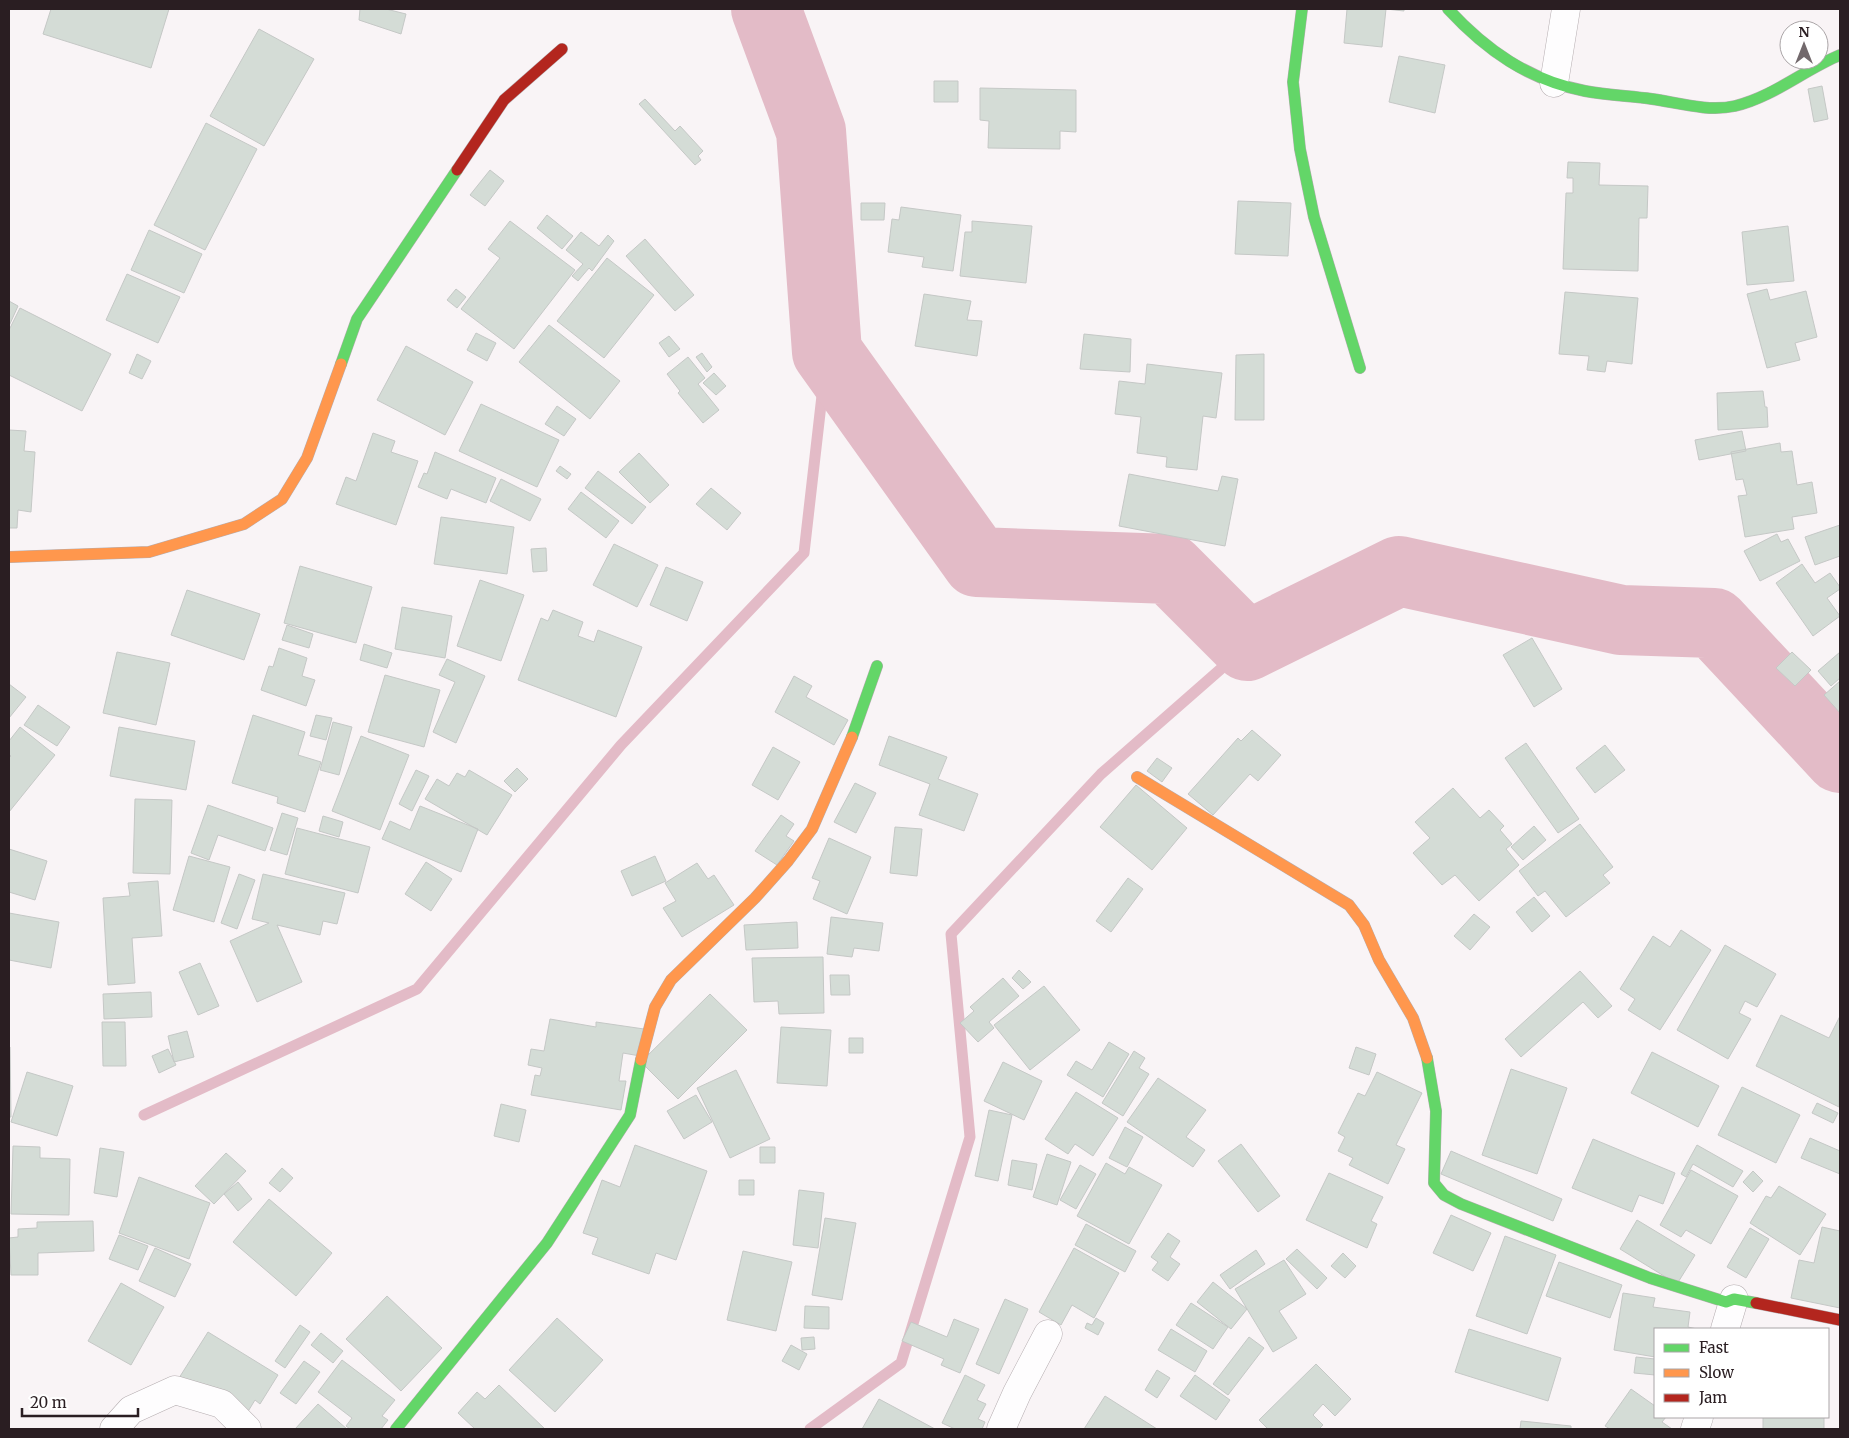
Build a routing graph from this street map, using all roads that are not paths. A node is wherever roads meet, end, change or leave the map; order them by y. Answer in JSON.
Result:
{"nodes":[{"id":1,"x":1302,"y":9,"type":"edge"},
{"id":2,"x":1448,"y":9,"type":"edge"},
{"id":3,"x":1566,"y":9,"type":"edge"},
{"id":4,"x":562,"y":49,"type":"dead end"},
{"id":5,"x":1840,"y":55,"type":"edge"},
{"id":6,"x":1554,"y":82,"type":"junction"},
{"id":7,"x":1360,"y":368,"type":"dead end"},
{"id":8,"x":9,"y":557,"type":"edge"},
{"id":9,"x":878,"y":666,"type":"dead end"},
{"id":10,"x":1137,"y":777,"type":"dead end"},
{"id":11,"x":1734,"y":1299,"type":"junction"},
{"id":12,"x":1840,"y":1320,"type":"edge"},
{"id":13,"x":1725,"y":1328,"type":"edge"},
{"id":14,"x":1048,"y":1334,"type":"dead end"},
{"id":15,"x":114,"y":1429,"type":"edge"},
{"id":16,"x":246,"y":1429,"type":"edge"},
{"id":17,"x":396,"y":1429,"type":"edge"},
{"id":18,"x":1001,"y":1429,"type":"edge"}],
"edges":[{"from":1,"to":7,"type":"street"},
{"from":2,"to":6,"type":"street"},
{"from":3,"to":6,"type":"street"},
{"from":4,"to":8,"type":"street"},
{"from":5,"to":6,"type":"street"},
{"from":9,"to":17,"type":"street"},
{"from":10,"to":11,"type":"street"},
{"from":11,"to":12,"type":"street"},
{"from":11,"to":13,"type":"street"},
{"from":14,"to":18,"type":"street"},
{"from":15,"to":16,"type":"street"}]}
